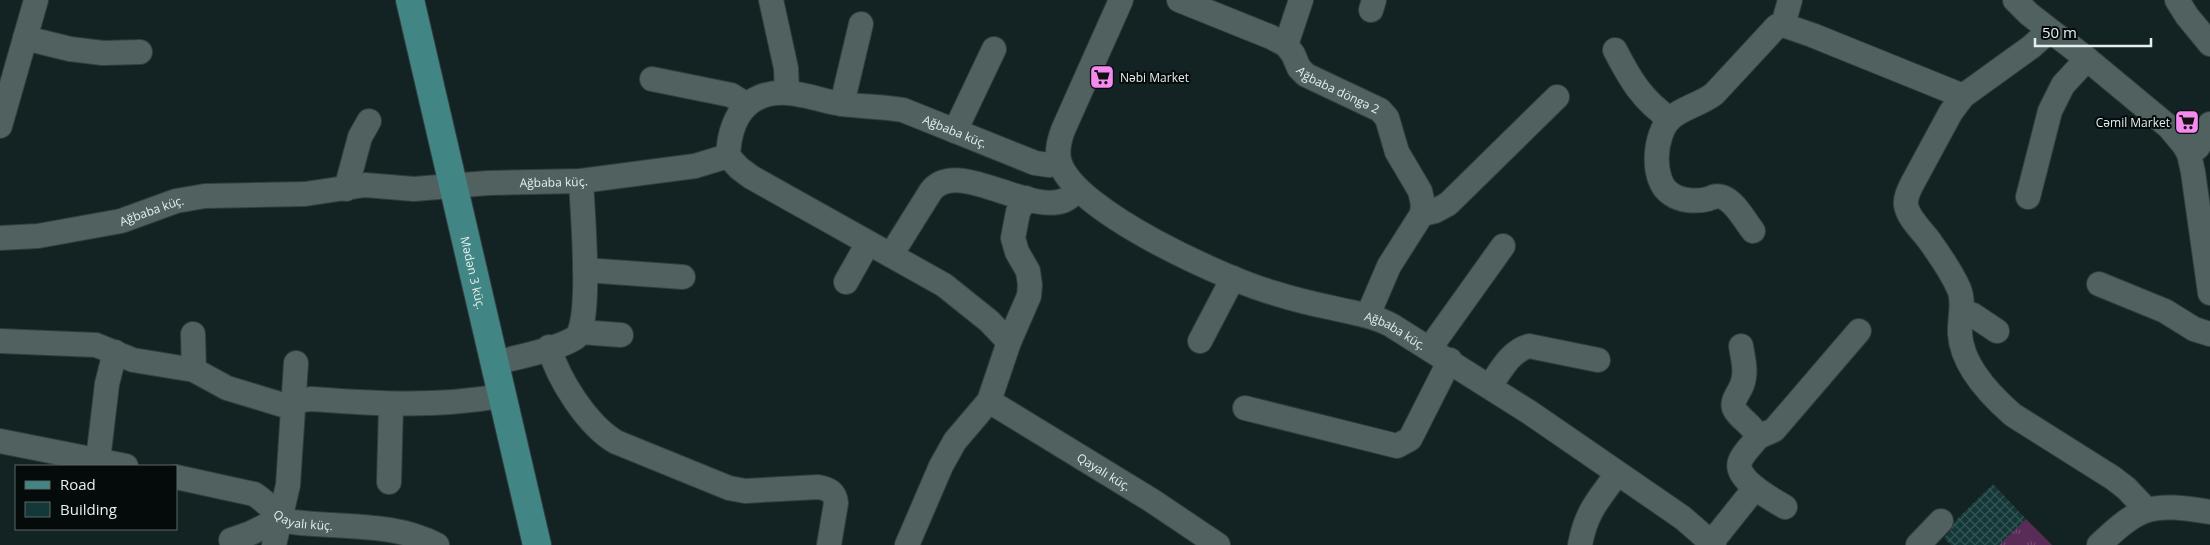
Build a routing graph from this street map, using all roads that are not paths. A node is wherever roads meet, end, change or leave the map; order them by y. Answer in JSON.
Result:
{"nodes":[{"id":1,"x":36,"y":0,"type":"edge"},
{"id":2,"x":410,"y":0,"type":"edge"},
{"id":3,"x":772,"y":0,"type":"edge"},
{"id":4,"x":1121,"y":0,"type":"edge"},
{"id":5,"x":1179,"y":0,"type":"edge"},
{"id":6,"x":1301,"y":0,"type":"edge"},
{"id":7,"x":1790,"y":0,"type":"edge"},
{"id":8,"x":2015,"y":0,"type":"edge"},
{"id":9,"x":2178,"y":0,"type":"edge"},
{"id":10,"x":861,"y":24,"type":"dead end"},
{"id":11,"x":1783,"y":25,"type":"junction"},
{"id":12,"x":2049,"y":31,"type":"junction"},
{"id":13,"x":25,"y":38,"type":"junction"},
{"id":14,"x":2210,"y":44,"type":"edge"},
{"id":15,"x":1286,"y":45,"type":"junction"},
{"id":16,"x":994,"y":49,"type":"dead end"},
{"id":17,"x":1615,"y":50,"type":"dead end"},
{"id":18,"x":140,"y":52,"type":"dead end"},
{"id":19,"x":2087,"y":59,"type":"junction"},
{"id":20,"x":652,"y":79,"type":"dead end"},
{"id":21,"x":787,"y":92,"type":"junction"},
{"id":22,"x":1963,"y":96,"type":"junction"},
{"id":23,"x":1557,"y":97,"type":"dead end"},
{"id":24,"x":842,"y":104,"type":"junction"},
{"id":25,"x":747,"y":105,"type":"junction"},
{"id":26,"x":1670,"y":119,"type":"junction"},
{"id":27,"x":369,"y":121,"type":"dead end"},
{"id":28,"x":2210,"y":124,"type":"edge"},
{"id":29,"x":0,"y":126,"type":"edge"},
{"id":30,"x":955,"y":131,"type":"junction"},
{"id":31,"x":2200,"y":155,"type":"edge"},
{"id":32,"x":728,"y":156,"type":"junction"},
{"id":33,"x":1059,"y":162,"type":"junction"},
{"id":34,"x":581,"y":181,"type":"junction"},
{"id":35,"x":454,"y":185,"type":"junction"},
{"id":36,"x":346,"y":189,"type":"junction"},
{"id":37,"x":1077,"y":190,"type":"junction"},
{"id":38,"x":2028,"y":197,"type":"dead end"},
{"id":39,"x":1026,"y":198,"type":"junction"},
{"id":40,"x":2205,"y":212,"type":"edge"},
{"id":41,"x":1422,"y":214,"type":"junction"},
{"id":42,"x":1753,"y":230,"type":"dead end"},
{"id":43,"x":0,"y":238,"type":"edge"},
{"id":44,"x":868,"y":243,"type":"junction"},
{"id":45,"x":1503,"y":246,"type":"dead end"},
{"id":46,"x":891,"y":255,"type":"junction"},
{"id":47,"x":585,"y":270,"type":"junction"},
{"id":48,"x":683,"y":277,"type":"dead end"},
{"id":49,"x":1233,"y":278,"type":"junction"},
{"id":50,"x":846,"y":282,"type":"dead end"},
{"id":51,"x":2099,"y":284,"type":"dead end"},
{"id":52,"x":2210,"y":293,"type":"edge"},
{"id":53,"x":1962,"y":311,"type":"junction"},
{"id":54,"x":1368,"y":315,"type":"junction"},
{"id":55,"x":1997,"y":330,"type":"dead end"},
{"id":56,"x":1859,"y":331,"type":"dead end"},
{"id":57,"x":581,"y":332,"type":"junction"},
{"id":58,"x":193,"y":334,"type":"dead end"},
{"id":59,"x":2210,"y":334,"type":"edge"},
{"id":60,"x":621,"y":335,"type":"dead end"},
{"id":61,"x":1200,"y":341,"type":"dead end"},
{"id":62,"x":0,"y":342,"type":"edge"},
{"id":63,"x":1010,"y":342,"type":"junction"},
{"id":64,"x":1741,"y":346,"type":"dead end"},
{"id":65,"x":549,"y":347,"type":"junction"},
{"id":66,"x":1430,"y":348,"type":"junction"},
{"id":67,"x":115,"y":352,"type":"junction"},
{"id":68,"x":1450,"y":360,"type":"junction"},
{"id":69,"x":1598,"y":360,"type":"dead end"},
{"id":70,"x":296,"y":363,"type":"dead end"},
{"id":71,"x":495,"y":363,"type":"junction"},
{"id":72,"x":194,"y":370,"type":"junction"},
{"id":73,"x":1490,"y":386,"type":"junction"},
{"id":74,"x":501,"y":396,"type":"junction"},
{"id":75,"x":989,"y":401,"type":"junction"},
{"id":76,"x":390,"y":404,"type":"junction"},
{"id":77,"x":293,"y":405,"type":"junction"},
{"id":78,"x":1245,"y":408,"type":"dead end"},
{"id":79,"x":1758,"y":437,"type":"junction"},
{"id":80,"x":0,"y":442,"type":"edge"},
{"id":81,"x":98,"y":460,"type":"junction"},
{"id":82,"x":121,"y":465,"type":"edge"},
{"id":83,"x":1618,"y":474,"type":"junction"},
{"id":84,"x":178,"y":477,"type":"edge"},
{"id":85,"x":389,"y":482,"type":"dead end"},
{"id":86,"x":1755,"y":488,"type":"junction"},
{"id":87,"x":1784,"y":507,"type":"dead end"},
{"id":88,"x":2146,"y":510,"type":"junction"},
{"id":89,"x":2210,"y":512,"type":"edge"},
{"id":90,"x":281,"y":518,"type":"junction"},
{"id":91,"x":1941,"y":521,"type":"dead end"},
{"id":92,"x":231,"y":540,"type":"dead end"},
{"id":93,"x":429,"y":543,"type":"edge"},
{"id":94,"x":1713,"y":544,"type":"edge"},
{"id":95,"x":274,"y":545,"type":"edge"},
{"id":96,"x":537,"y":545,"type":"edge"},
{"id":97,"x":829,"y":545,"type":"edge"},
{"id":98,"x":907,"y":545,"type":"edge"},
{"id":99,"x":1218,"y":545,"type":"edge"},
{"id":100,"x":1580,"y":545,"type":"edge"},
{"id":101,"x":1918,"y":545,"type":"edge"},
{"id":102,"x":2099,"y":545,"type":"edge"}],
"edges":[{"from":1,"to":13,"type":"street"},
{"from":2,"to":35,"type":"main road","name":"Mədən 3 küç."},
{"from":3,"to":21,"type":"street"},
{"from":4,"to":33,"type":"street"},
{"from":5,"to":15,"type":"street"},
{"from":6,"to":15,"type":"street"},
{"from":7,"to":11,"type":"street"},
{"from":8,"to":12,"type":"street"},
{"from":9,"to":14,"type":"street"},
{"from":10,"to":24,"type":"street"},
{"from":11,"to":22,"type":"street"},
{"from":11,"to":26,"type":"street"},
{"from":12,"to":19,"type":"street"},
{"from":12,"to":22,"type":"street"},
{"from":13,"to":18,"type":"street"},
{"from":13,"to":29,"type":"street"},
{"from":15,"to":41,"type":"street","name":"Ağbaba döngə 2"},
{"from":16,"to":30,"type":"street"},
{"from":17,"to":26,"type":"street"},
{"from":19,"to":31,"type":"street"},
{"from":19,"to":38,"type":"street"},
{"from":20,"to":25,"type":"street"},
{"from":21,"to":24,"type":"street","name":"Ağbaba küç."},
{"from":21,"to":25,"type":"street","name":"Ağbaba küç."},
{"from":22,"to":53,"type":"street"},
{"from":23,"to":41,"type":"street"},
{"from":24,"to":30,"type":"street","name":"Ağbaba küç."},
{"from":25,"to":32,"type":"street"},
{"from":26,"to":42,"type":"street"},
{"from":27,"to":36,"type":"street"},
{"from":28,"to":31,"type":"street"},
{"from":30,"to":33,"type":"street","name":"Ağbaba küç."},
{"from":31,"to":40,"type":"street"},
{"from":32,"to":34,"type":"street","name":"Ağbaba küç."},
{"from":32,"to":44,"type":"street"},
{"from":33,"to":37,"type":"street","name":"Ağbaba küç."},
{"from":34,"to":35,"type":"street","name":"Ağbaba küç."},
{"from":34,"to":47,"type":"street"},
{"from":35,"to":36,"type":"street","name":"Ağbaba küç."},
{"from":35,"to":71,"type":"main road","name":"Mədən 3 küç."},
{"from":36,"to":43,"type":"street","name":"Ağbaba küç."},
{"from":37,"to":39,"type":"street"},
{"from":37,"to":49,"type":"street","name":"Ağbaba küç."},
{"from":39,"to":46,"type":"street"},
{"from":39,"to":63,"type":"street"},
{"from":40,"to":52,"type":"street"},
{"from":41,"to":54,"type":"street"},
{"from":44,"to":46,"type":"street"},
{"from":44,"to":50,"type":"street"},
{"from":45,"to":66,"type":"street"},
{"from":46,"to":63,"type":"street"},
{"from":47,"to":48,"type":"street"},
{"from":47,"to":57,"type":"street"},
{"from":49,"to":54,"type":"street","name":"Ağbaba küç."},
{"from":49,"to":61,"type":"street"},
{"from":51,"to":59,"type":"street"},
{"from":53,"to":55,"type":"street"},
{"from":53,"to":88,"type":"street"},
{"from":54,"to":66,"type":"street","name":"Ağbaba küç."},
{"from":56,"to":79,"type":"street"},
{"from":57,"to":60,"type":"street"},
{"from":57,"to":65,"type":"street"},
{"from":58,"to":72,"type":"street"},
{"from":62,"to":67,"type":"street"},
{"from":63,"to":75,"type":"street"},
{"from":64,"to":79,"type":"street"},
{"from":65,"to":71,"type":"street"},
{"from":65,"to":97,"type":"street"},
{"from":66,"to":68,"type":"street","name":"Ağbaba küç."},
{"from":67,"to":72,"type":"street"},
{"from":67,"to":81,"type":"street"},
{"from":68,"to":73,"type":"street","name":"Ağbaba küç."},
{"from":68,"to":78,"type":"street"},
{"from":69,"to":73,"type":"street"},
{"from":70,"to":77,"type":"street"},
{"from":71,"to":74,"type":"main road","name":"Mədən 3 küç."},
{"from":72,"to":77,"type":"street"},
{"from":73,"to":83,"type":"street","name":"Ağbaba küç."},
{"from":74,"to":76,"type":"street"},
{"from":74,"to":96,"type":"main road","name":"Mədən 3 küç."},
{"from":75,"to":98,"type":"street"},
{"from":75,"to":99,"type":"street","name":"Qayalı küç."},
{"from":76,"to":77,"type":"street"},
{"from":76,"to":85,"type":"street"},
{"from":77,"to":90,"type":"street"},
{"from":79,"to":86,"type":"street"},
{"from":80,"to":81,"type":"street"},
{"from":81,"to":82,"type":"street"},
{"from":83,"to":94,"type":"street","name":"Ağbaba küç."},
{"from":83,"to":100,"type":"street"},
{"from":84,"to":90,"type":"street","name":"Qayalı küç."},
{"from":86,"to":87,"type":"street"},
{"from":86,"to":94,"type":"street"},
{"from":88,"to":89,"type":"street"},
{"from":88,"to":102,"type":"street"},
{"from":90,"to":92,"type":"street"},
{"from":90,"to":93,"type":"street","name":"Qayalı küç."},
{"from":90,"to":95,"type":"street"},
{"from":91,"to":101,"type":"street"}]}
